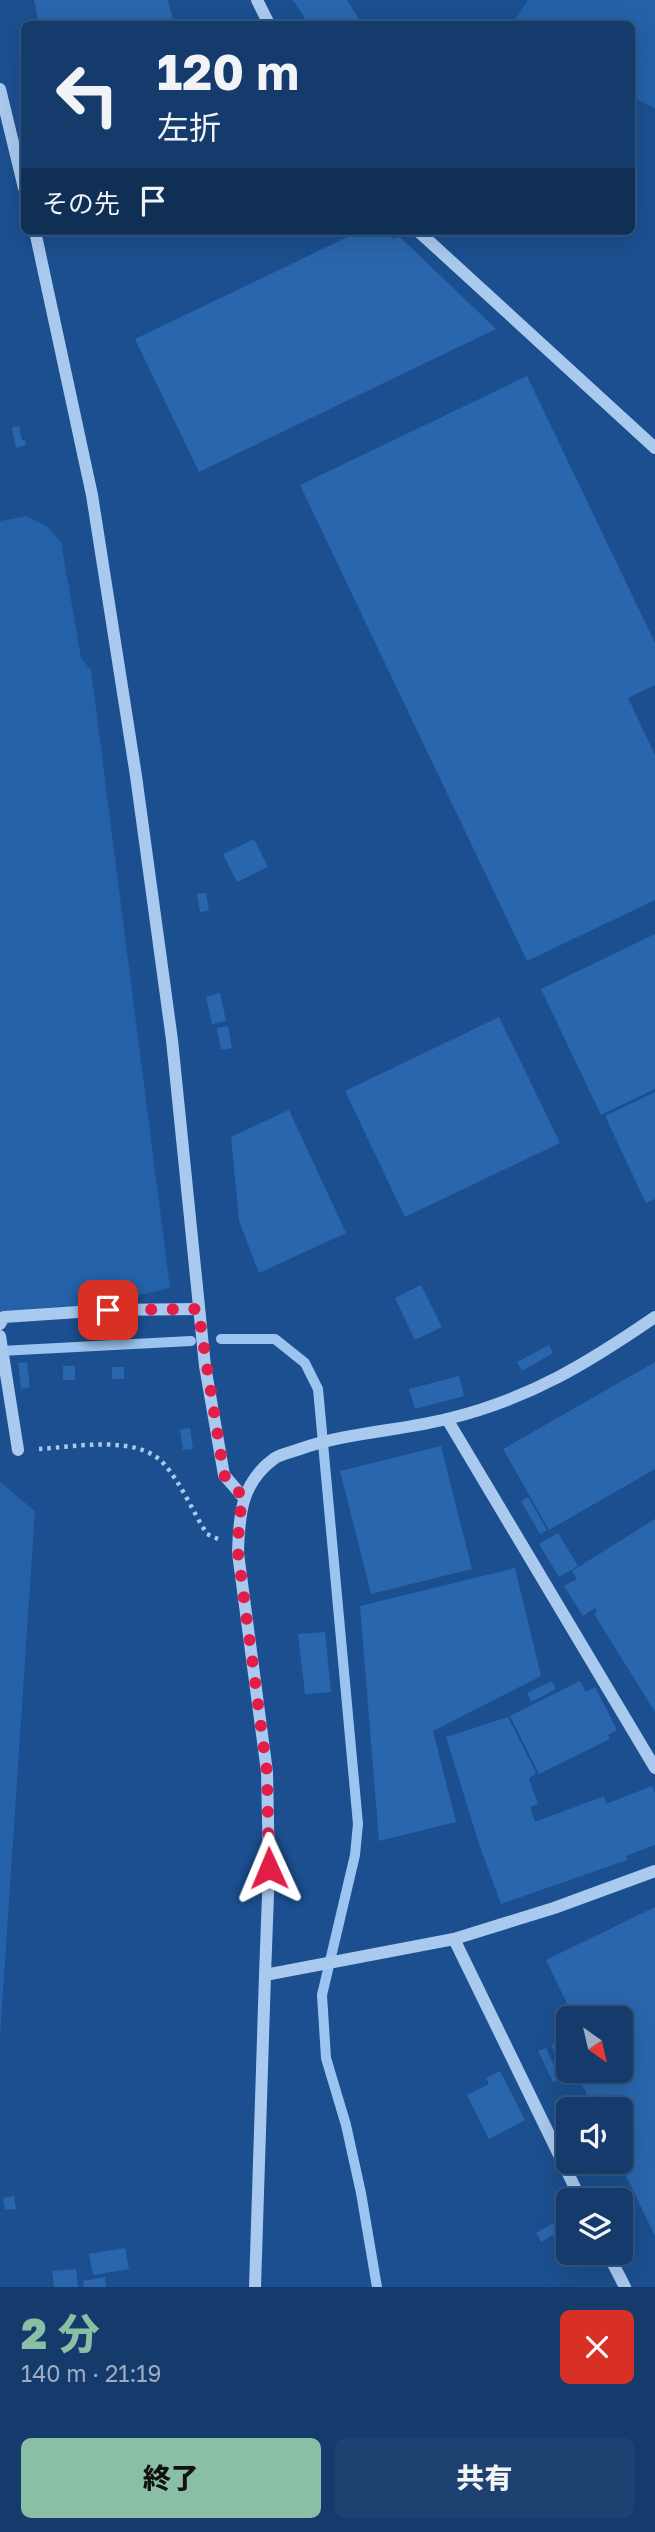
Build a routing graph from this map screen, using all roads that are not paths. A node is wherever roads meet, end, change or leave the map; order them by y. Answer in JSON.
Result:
{"nodes":[{"id":1,"x":257,"y":0,"type":"edge"},
{"id":2,"x":268,"y":21,"type":"edge"},
{"id":3,"x":0,"y":89,"type":"edge"},
{"id":4,"x":21,"y":176,"type":"edge"},
{"id":5,"x":36,"y":235,"type":"edge"},
{"id":6,"x":422,"y":235,"type":"edge"},
{"id":7,"x":655,"y":447,"type":"edge"},
{"id":8,"x":198,"y":1309,"type":"junction"},
{"id":9,"x":655,"y":1317,"type":"edge"},
{"id":10,"x":0,"y":1324,"type":"edge"},
{"id":11,"x":0,"y":1336,"type":"edge"},
{"id":12,"x":447,"y":1419,"type":"junction"},
{"id":13,"x":18,"y":1450,"type":"road end"},
{"id":14,"x":244,"y":1498,"type":"junction"},
{"id":15,"x":655,"y":1768,"type":"edge"},
{"id":16,"x":655,"y":1871,"type":"edge"},
{"id":17,"x":454,"y":1939,"type":"junction"},
{"id":18,"x":265,"y":1975,"type":"junction"},
{"id":19,"x":574,"y":2188,"type":"edge"},
{"id":20,"x":614,"y":2265,"type":"edge"},
{"id":21,"x":255,"y":2287,"type":"edge"},
{"id":22,"x":625,"y":2287,"type":"edge"}],
"edges":[{"from":1,"to":2,"type":"street"},
{"from":3,"to":4,"type":"street"},
{"from":5,"to":8,"type":"street"},
{"from":6,"to":7,"type":"street"},
{"from":8,"to":10,"type":"street"},
{"from":8,"to":14,"type":"street"},
{"from":9,"to":12,"type":"street"},
{"from":11,"to":13,"type":"street"},
{"from":12,"to":14,"type":"street"},
{"from":12,"to":15,"type":"street"},
{"from":14,"to":18,"type":"street"},
{"from":16,"to":17,"type":"street"},
{"from":17,"to":18,"type":"street"},
{"from":17,"to":19,"type":"street"},
{"from":18,"to":21,"type":"street"},
{"from":20,"to":22,"type":"street"}]}
